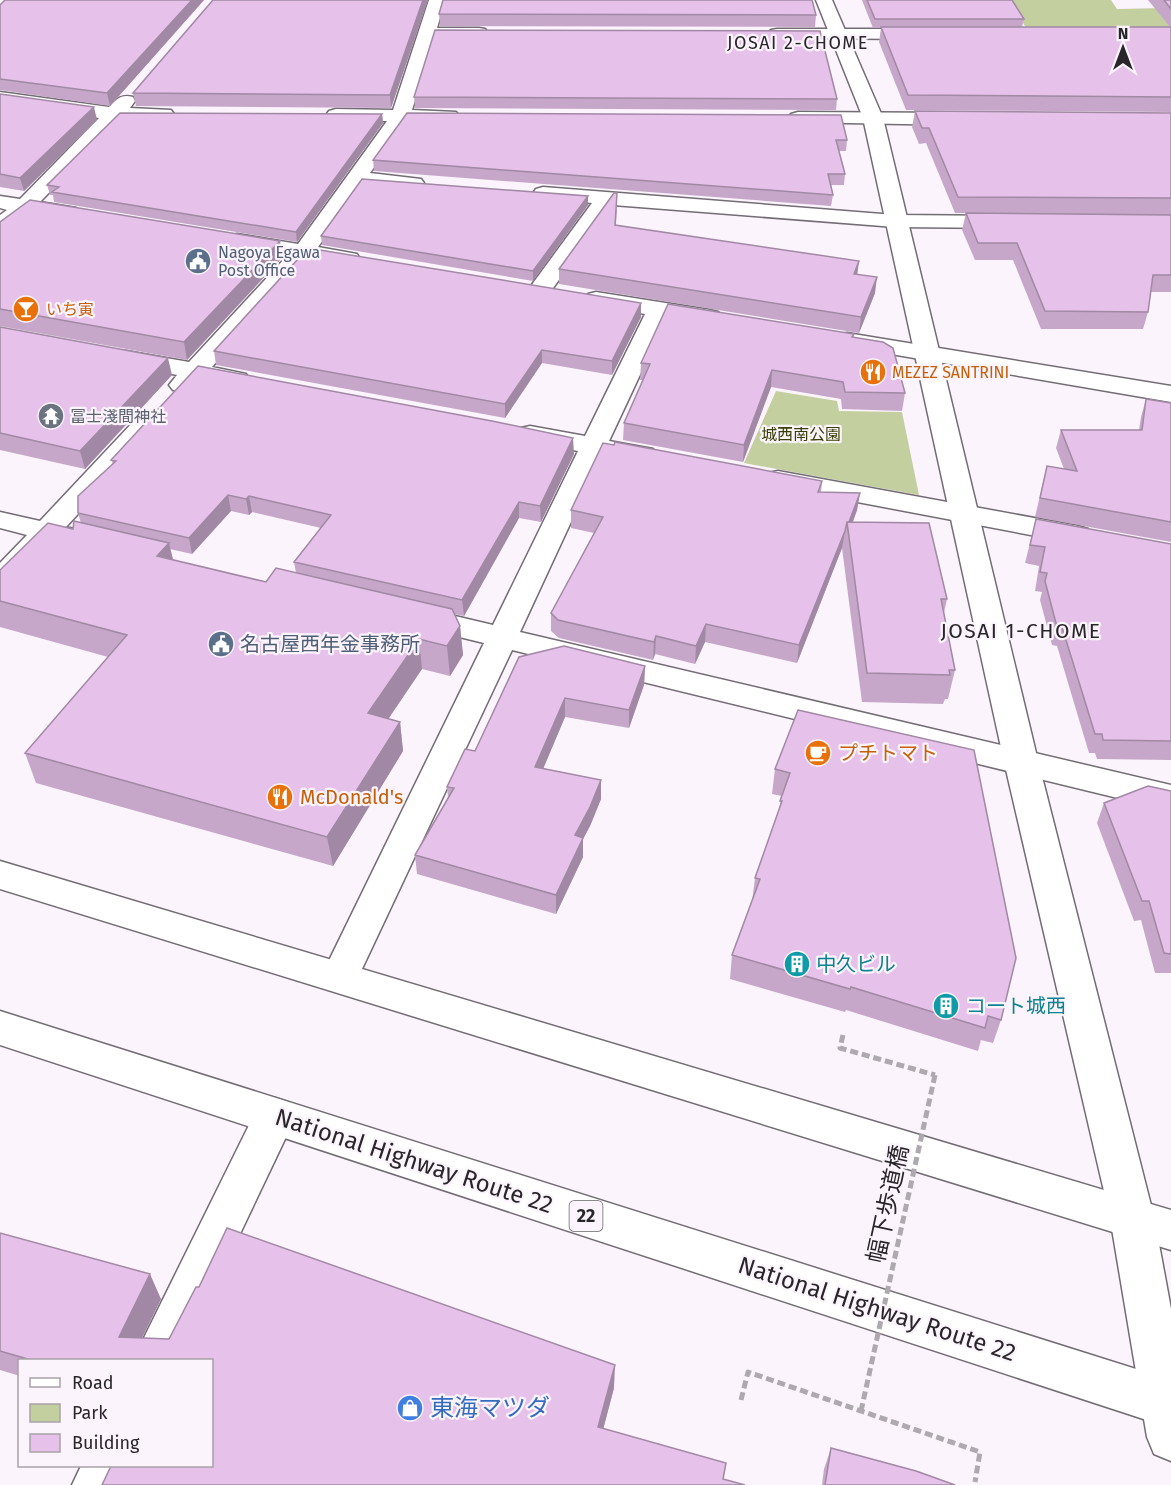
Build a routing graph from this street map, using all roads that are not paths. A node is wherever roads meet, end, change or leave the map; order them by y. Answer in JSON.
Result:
{"nodes":[{"id":1,"x":437,"y":0,"type":"edge"},
{"id":2,"x":824,"y":0,"type":"edge"},
{"id":3,"x":427,"y":33,"type":"junction"},
{"id":4,"x":497,"y":33,"type":"edge"},
{"id":5,"x":756,"y":34,"type":"edge"},
{"id":6,"x":838,"y":34,"type":"junction"},
{"id":7,"x":945,"y":35,"type":"edge"},
{"id":8,"x":137,"y":89,"type":"edge"},
{"id":9,"x":0,"y":98,"type":"edge"},
{"id":10,"x":115,"y":114,"type":"junction"},
{"id":11,"x":186,"y":114,"type":"edge"},
{"id":12,"x":316,"y":115,"type":"edge"},
{"id":13,"x":401,"y":116,"type":"junction"},
{"id":14,"x":470,"y":116,"type":"edge"},
{"id":15,"x":778,"y":118,"type":"edge"},
{"id":16,"x":873,"y":118,"type":"junction"},
{"id":17,"x":978,"y":119,"type":"edge"},
{"id":18,"x":356,"y":178,"type":"junction"},
{"id":19,"x":440,"y":185,"type":"edge"},
{"id":20,"x":524,"y":191,"type":"edge"},
{"id":21,"x":607,"y":198,"type":"junction"},
{"id":22,"x":0,"y":202,"type":"edge"},
{"id":23,"x":25,"y":206,"type":"junction"},
{"id":24,"x":83,"y":216,"type":"edge"},
{"id":25,"x":894,"y":221,"type":"junction"},
{"id":26,"x":1033,"y":222,"type":"edge"},
{"id":27,"x":0,"y":226,"type":"edge"},
{"id":28,"x":211,"y":236,"type":"edge"},
{"id":29,"x":304,"y":251,"type":"junction"},
{"id":30,"x":375,"y":263,"type":"edge"},
{"id":31,"x":517,"y":286,"type":"edge"},
{"id":32,"x":559,"y":293,"type":"junction"},
{"id":33,"x":659,"y":309,"type":"junction"},
{"id":34,"x":730,"y":321,"type":"edge"},
{"id":35,"x":823,"y":336,"type":"edge"},
{"id":36,"x":926,"y":352,"type":"junction"},
{"id":37,"x":103,"y":353,"type":"edge"},
{"id":38,"x":194,"y":371,"type":"junction"},
{"id":39,"x":263,"y":384,"type":"edge"},
{"id":40,"x":1171,"y":394,"type":"edge"},
{"id":41,"x":504,"y":429,"type":"edge"},
{"id":42,"x":594,"y":446,"type":"junction"},
{"id":43,"x":664,"y":458,"type":"edge"},
{"id":44,"x":756,"y":476,"type":"edge"},
{"id":45,"x":965,"y":514,"type":"junction"},
{"id":46,"x":0,"y":520,"type":"edge"},
{"id":47,"x":46,"y":532,"type":"junction"},
{"id":48,"x":1102,"y":540,"type":"edge"},
{"id":49,"x":115,"y":548,"type":"edge"},
{"id":50,"x":0,"y":581,"type":"edge"},
{"id":51,"x":390,"y":611,"type":"edge"},
{"id":52,"x":504,"y":638,"type":"junction"},
{"id":53,"x":1021,"y":761,"type":"junction"},
{"id":54,"x":1171,"y":798,"type":"edge"},
{"id":55,"x":0,"y":875,"type":"edge"},
{"id":56,"x":340,"y":977,"type":"junction"},
{"id":57,"x":0,"y":1028,"type":"edge"},
{"id":58,"x":275,"y":1116,"type":"junction"},
{"id":59,"x":1151,"y":1224,"type":"edge"},
{"id":60,"x":156,"y":1359,"type":"edge"},
{"id":61,"x":1169,"y":1414,"type":"edge"},
{"id":62,"x":106,"y":1467,"type":"edge"},
{"id":63,"x":97,"y":1485,"type":"edge"}],
"edges":[{"from":1,"to":3,"type":"main road"},
{"from":2,"to":6,"type":"main road"},
{"from":3,"to":4,"type":"main road"},
{"from":3,"to":13,"type":"main road"},
{"from":5,"to":6,"type":"main road"},
{"from":6,"to":7,"type":"main road"},
{"from":6,"to":16,"type":"main road"},
{"from":8,"to":10,"type":"main road"},
{"from":9,"to":10,"type":"main road"},
{"from":10,"to":11,"type":"main road"},
{"from":10,"to":23,"type":"main road"},
{"from":12,"to":13,"type":"main road"},
{"from":13,"to":14,"type":"main road"},
{"from":13,"to":18,"type":"main road"},
{"from":15,"to":16,"type":"main road"},
{"from":16,"to":17,"type":"main road"},
{"from":16,"to":25,"type":"main road"},
{"from":18,"to":19,"type":"main road"},
{"from":18,"to":29,"type":"main road"},
{"from":20,"to":21,"type":"main road"},
{"from":21,"to":25,"type":"main road"},
{"from":21,"to":32,"type":"main road"},
{"from":22,"to":23,"type":"main road"},
{"from":23,"to":24,"type":"main road"},
{"from":23,"to":27,"type":"main road"},
{"from":25,"to":26,"type":"main road"},
{"from":25,"to":36,"type":"main road"},
{"from":28,"to":29,"type":"main road"},
{"from":29,"to":30,"type":"main road"},
{"from":29,"to":38,"type":"main road"},
{"from":31,"to":32,"type":"main road"},
{"from":32,"to":33,"type":"main road"},
{"from":33,"to":34,"type":"main road"},
{"from":33,"to":42,"type":"main road"},
{"from":35,"to":36,"type":"main road"},
{"from":36,"to":40,"type":"main road"},
{"from":36,"to":45,"type":"main road"},
{"from":37,"to":38,"type":"main road"},
{"from":38,"to":39,"type":"main road"},
{"from":38,"to":47,"type":"main road"},
{"from":41,"to":42,"type":"main road"},
{"from":42,"to":43,"type":"main road"},
{"from":42,"to":52,"type":"main road"},
{"from":44,"to":45,"type":"main road"},
{"from":45,"to":48,"type":"main road"},
{"from":45,"to":53,"type":"main road"},
{"from":46,"to":47,"type":"main road"},
{"from":47,"to":49,"type":"main road"},
{"from":47,"to":50,"type":"main road"},
{"from":51,"to":52,"type":"main road"},
{"from":52,"to":53,"type":"main road"},
{"from":52,"to":56,"type":"main road"},
{"from":53,"to":54,"type":"main road"},
{"from":53,"to":59,"type":"main road"},
{"from":55,"to":56,"type":"main road"},
{"from":56,"to":59,"type":"main road"},
{"from":57,"to":58,"type":"main road","name":"National Highway Route 22","number":"22"},
{"from":58,"to":60,"type":"main road"},
{"from":58,"to":61,"type":"main road","name":"National Highway Route 22","number":"22"},
{"from":59,"to":61,"type":"main road"},
{"from":62,"to":63,"type":"main road"}]}
